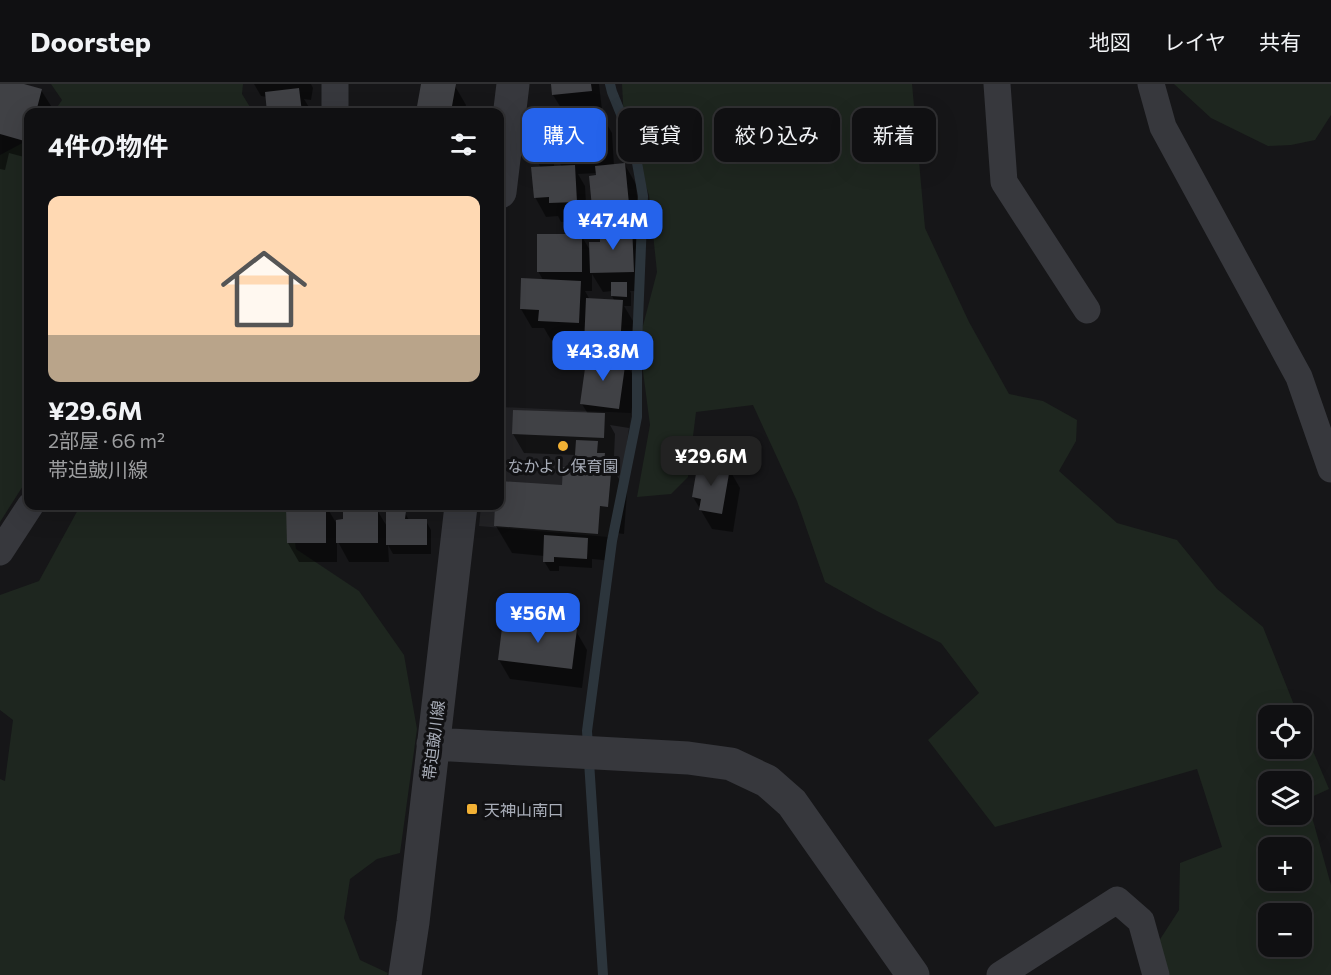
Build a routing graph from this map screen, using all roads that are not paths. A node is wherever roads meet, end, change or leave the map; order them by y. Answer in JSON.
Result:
{"nodes":[{"id":1,"x":335,"y":84,"type":"edge"},
{"id":2,"x":513,"y":84,"type":"edge"},
{"id":3,"x":997,"y":84,"type":"edge"},
{"id":4,"x":1151,"y":84,"type":"edge"},
{"id":5,"x":335,"y":108,"type":"edge"},
{"id":6,"x":504,"y":159,"type":"edge"},
{"id":7,"x":1087,"y":310,"type":"dead end"},
{"id":8,"x":1331,"y":469,"type":"edge"},
{"id":9,"x":27,"y":510,"type":"edge"},
{"id":10,"x":461,"y":510,"type":"edge"},
{"id":11,"x":0,"y":552,"type":"edge"},
{"id":12,"x":432,"y":744,"type":"junction"},
{"id":13,"x":405,"y":975,"type":"edge"},
{"id":14,"x":913,"y":975,"type":"edge"},
{"id":15,"x":1000,"y":975,"type":"edge"},
{"id":16,"x":1156,"y":975,"type":"edge"}],
"edges":[{"from":1,"to":5,"type":"street"},
{"from":2,"to":6,"type":"street"},
{"from":3,"to":7,"type":"street"},
{"from":4,"to":8,"type":"street"},
{"from":9,"to":11,"type":"street"},
{"from":10,"to":12,"type":"street","name":"帯迫皷川線"},
{"from":12,"to":13,"type":"street","name":"帯迫皷川線"},
{"from":12,"to":14,"type":"street"},
{"from":15,"to":16,"type":"street"}]}
